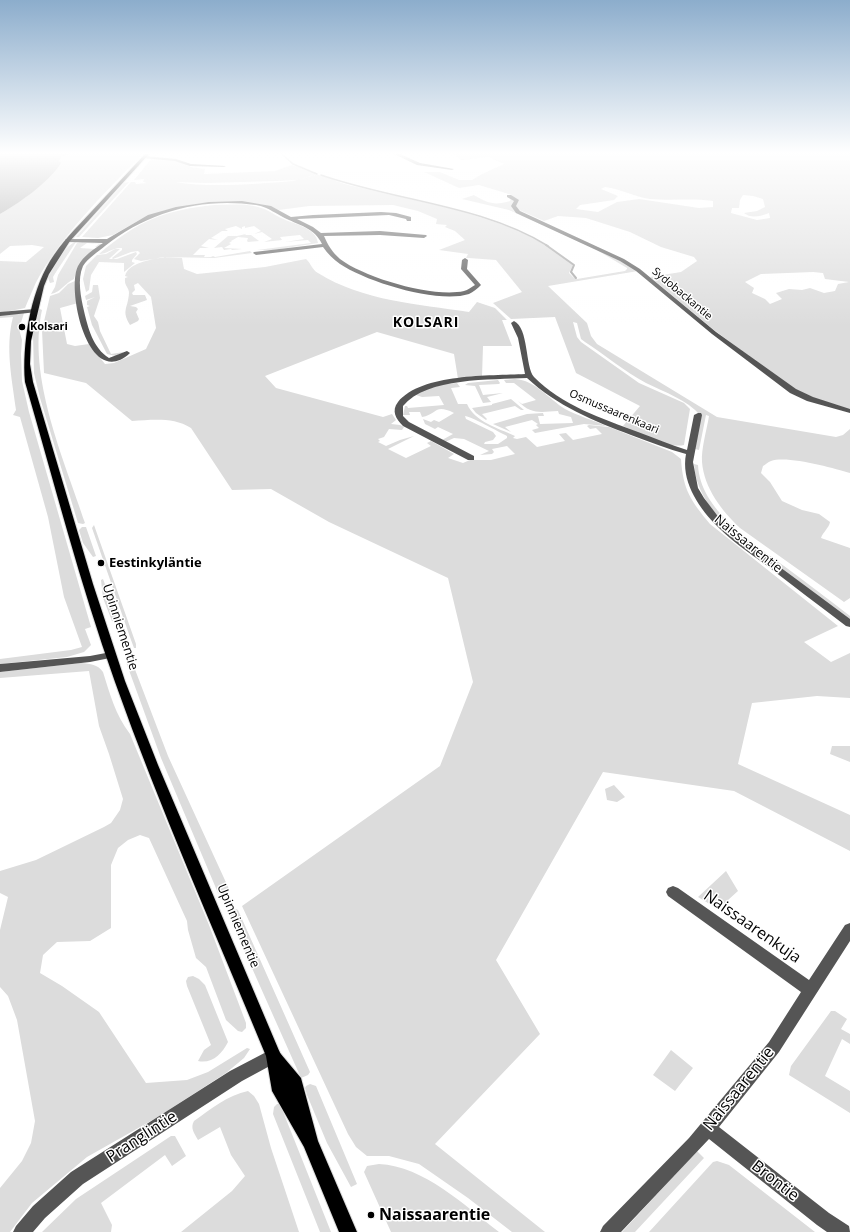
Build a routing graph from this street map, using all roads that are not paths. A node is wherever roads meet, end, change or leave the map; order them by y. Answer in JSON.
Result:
{"nodes":[{"id":1,"x":95,"y":211,"type":"edge"},
{"id":2,"x":165,"y":211,"type":"edge"},
{"id":3,"x":276,"y":211,"type":"edge"},
{"id":4,"x":518,"y":211,"type":"edge"},
{"id":5,"x":290,"y":219,"type":"junction"},
{"id":6,"x":409,"y":220,"type":"dead end"},
{"id":7,"x":321,"y":235,"type":"junction"},
{"id":8,"x":424,"y":236,"type":"dead end"},
{"id":9,"x":68,"y":240,"type":"junction"},
{"id":10,"x":109,"y":240,"type":"junction"},
{"id":11,"x":324,"y":245,"type":"junction"},
{"id":12,"x":256,"y":254,"type":"dead end"},
{"id":13,"x":465,"y":260,"type":"dead end"},
{"id":14,"x":35,"y":310,"type":"junction"},
{"id":15,"x":0,"y":314,"type":"edge"},
{"id":16,"x":514,"y":323,"type":"dead end"},
{"id":17,"x":127,"y":353,"type":"dead end"},
{"id":18,"x":529,"y":376,"type":"junction"},
{"id":19,"x":850,"y":412,"type":"edge"},
{"id":20,"x":698,"y":415,"type":"dead end"},
{"id":21,"x":690,"y":453,"type":"junction"},
{"id":22,"x":471,"y":458,"type":"dead end"},
{"id":23,"x":850,"y":624,"type":"edge"},
{"id":24,"x":111,"y":655,"type":"junction"},
{"id":25,"x":0,"y":668,"type":"edge"},
{"id":26,"x":673,"y":892,"type":"dead end"},
{"id":27,"x":850,"y":929,"type":"edge"},
{"id":28,"x":811,"y":990,"type":"junction"},
{"id":29,"x":274,"y":1056,"type":"junction"},
{"id":30,"x":708,"y":1128,"type":"junction"},
{"id":31,"x":22,"y":1232,"type":"edge"},
{"id":32,"x":348,"y":1232,"type":"edge"},
{"id":33,"x":609,"y":1232,"type":"edge"},
{"id":34,"x":843,"y":1232,"type":"edge"}],
"edges":[{"from":1,"to":9,"type":"main road","name":"Upinniementie"},
{"from":2,"to":10,"type":"street"},
{"from":3,"to":5,"type":"street"},
{"from":4,"to":19,"type":"street","name":"Sydobackantie"},
{"from":5,"to":6,"type":"street"},
{"from":5,"to":7,"type":"street"},
{"from":7,"to":8,"type":"street"},
{"from":7,"to":11,"type":"street"},
{"from":9,"to":10,"type":"street"},
{"from":9,"to":14,"type":"main road","name":"Upinniementie"},
{"from":10,"to":17,"type":"street"},
{"from":11,"to":12,"type":"street"},
{"from":11,"to":13,"type":"street"},
{"from":14,"to":15,"type":"street"},
{"from":14,"to":24,"type":"main road","name":"Upinniementie"},
{"from":16,"to":18,"type":"street"},
{"from":18,"to":21,"type":"street","name":"Osmussaarenkaari"},
{"from":18,"to":22,"type":"street"},
{"from":20,"to":21,"type":"street","name":"Naissaarentie"},
{"from":21,"to":23,"type":"street","name":"Naissaarentie"},
{"from":24,"to":25,"type":"street"},
{"from":24,"to":29,"type":"main road","name":"Upinniementie"},
{"from":26,"to":28,"type":"street","name":"Naissaarenkuja"},
{"from":27,"to":28,"type":"street","name":"Naissaarentie"},
{"from":28,"to":30,"type":"street","name":"Naissaarentie"},
{"from":29,"to":31,"type":"street","name":"Pranglintie"},
{"from":29,"to":32,"type":"main road","name":"Upinniementie"},
{"from":30,"to":33,"type":"street","name":"Naissaarentie"},
{"from":30,"to":34,"type":"street","name":"Brontie"}]}
